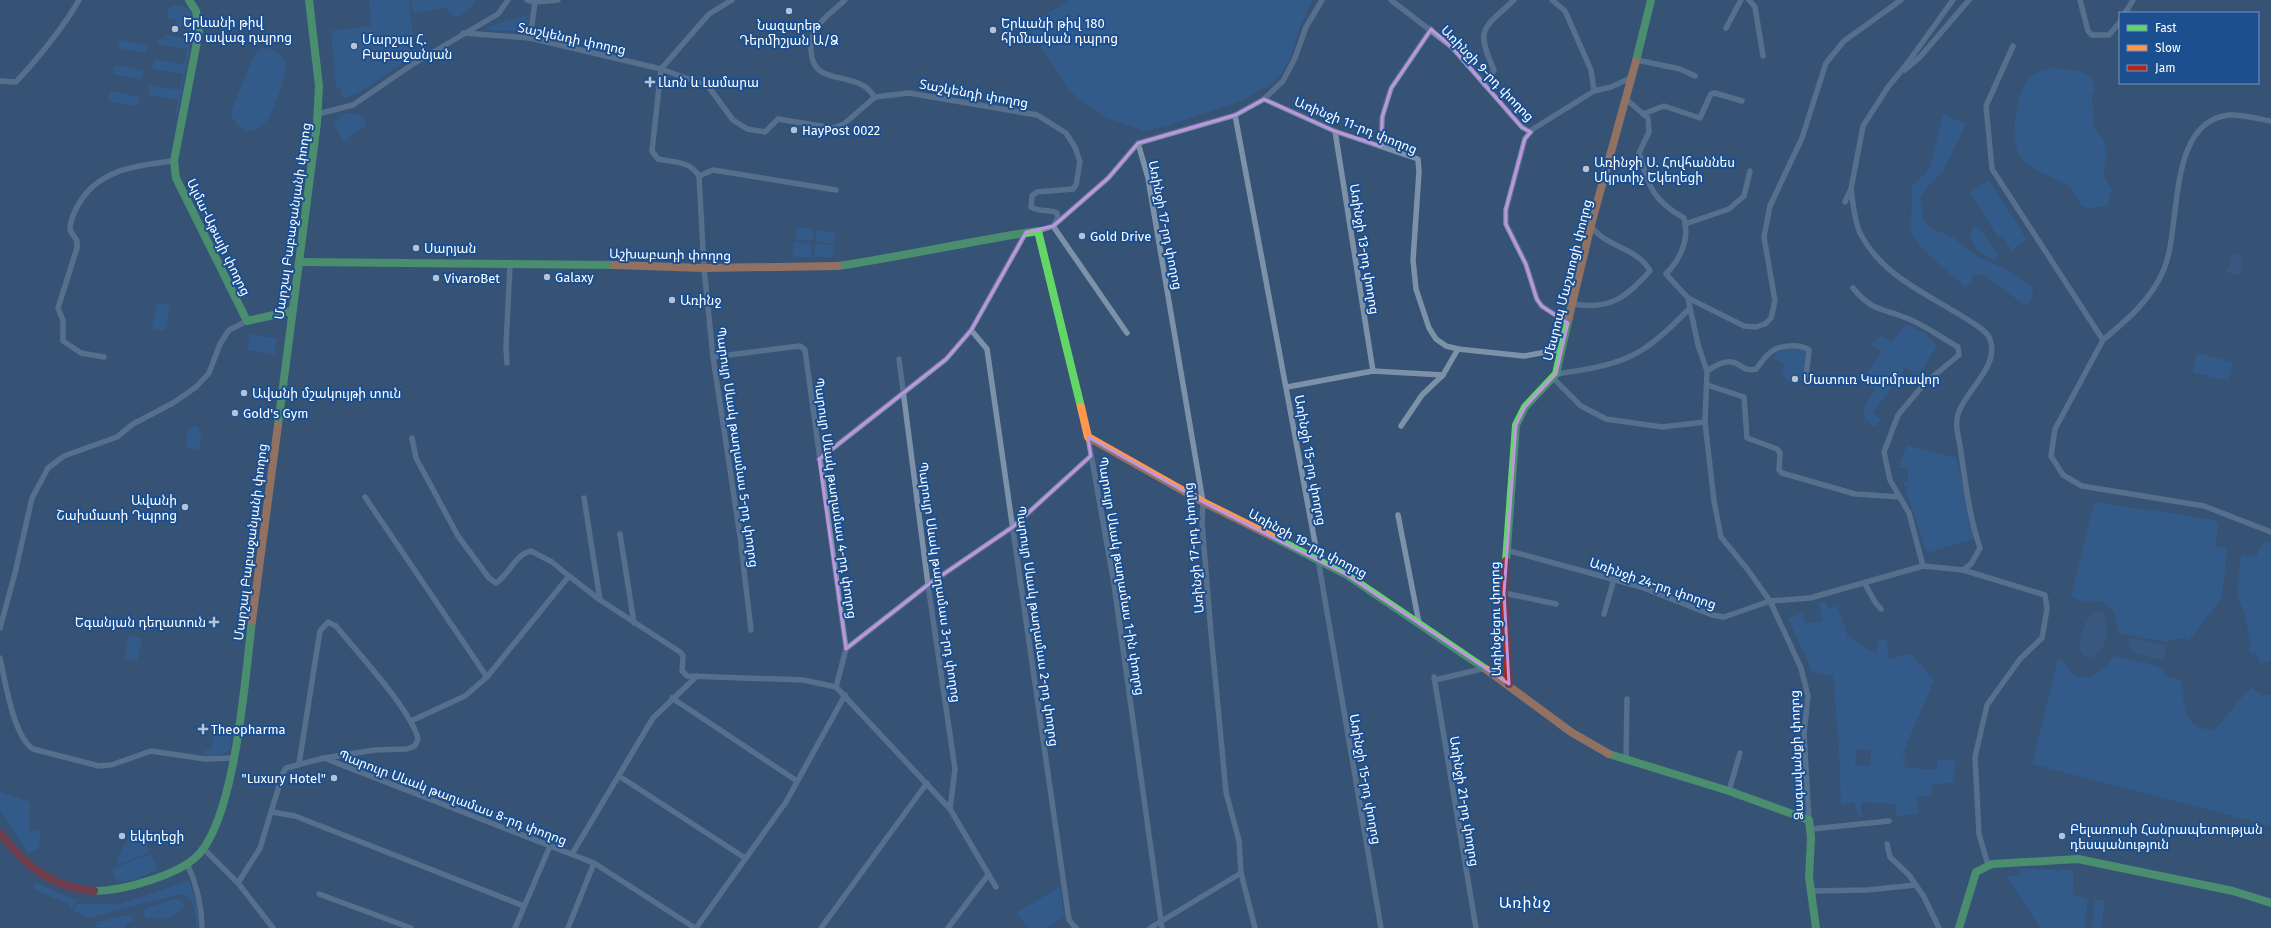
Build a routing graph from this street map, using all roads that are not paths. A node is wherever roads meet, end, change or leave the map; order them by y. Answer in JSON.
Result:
{"nodes":[{"id":1,"x":79,"y":0,"type":"edge"},
{"id":2,"x":189,"y":0,"type":"edge"},
{"id":3,"x":309,"y":0,"type":"edge"},
{"id":4,"x":508,"y":0,"type":"edge"},
{"id":5,"x":527,"y":0,"type":"edge"},
{"id":6,"x":558,"y":0,"type":"edge"},
{"id":7,"x":732,"y":0,"type":"edge"},
{"id":8,"x":845,"y":0,"type":"edge"},
{"id":9,"x":1322,"y":0,"type":"edge"},
{"id":10,"x":1391,"y":0,"type":"edge"},
{"id":11,"x":1514,"y":0,"type":"edge"},
{"id":12,"x":1552,"y":0,"type":"edge"},
{"id":13,"x":1651,"y":0,"type":"edge"},
{"id":14,"x":1741,"y":0,"type":"edge"},
{"id":15,"x":1749,"y":0,"type":"edge"},
{"id":16,"x":1901,"y":0,"type":"edge"},
{"id":17,"x":1953,"y":0,"type":"edge"},
{"id":18,"x":1968,"y":0,"type":"edge"},
{"id":19,"x":2080,"y":0,"type":"edge"},
{"id":20,"x":2133,"y":0,"type":"edge"},
{"id":21,"x":535,"y":2,"type":"junction"},
{"id":22,"x":2126,"y":12,"type":"edge"},
{"id":23,"x":2119,"y":23,"type":"edge"},
{"id":24,"x":1726,"y":28,"type":"dead end"},
{"id":25,"x":1431,"y":29,"type":"junction"},
{"id":26,"x":463,"y":33,"type":"junction"},
{"id":27,"x":530,"y":38,"type":"junction"},
{"id":28,"x":2013,"y":46,"type":"dead end"},
{"id":29,"x":1763,"y":56,"type":"dead end"},
{"id":30,"x":1637,"y":60,"type":"junction"},
{"id":31,"x":661,"y":69,"type":"junction"},
{"id":32,"x":1901,"y":72,"type":"junction"},
{"id":33,"x":1695,"y":76,"type":"dead end"},
{"id":34,"x":1633,"y":77,"type":"junction"},
{"id":35,"x":0,"y":81,"type":"edge"},
{"id":36,"x":1486,"y":85,"type":"junction"},
{"id":37,"x":1594,"y":91,"type":"junction"},
{"id":38,"x":875,"y":97,"type":"junction"},
{"id":39,"x":1264,"y":99,"type":"junction"},
{"id":40,"x":1627,"y":100,"type":"junction"},
{"id":41,"x":1742,"y":101,"type":"dead end"},
{"id":42,"x":318,"y":114,"type":"junction"},
{"id":43,"x":1235,"y":114,"type":"junction"},
{"id":44,"x":1643,"y":114,"type":"junction"},
{"id":45,"x":2271,"y":121,"type":"edge"},
{"id":46,"x":1335,"y":131,"type":"junction"},
{"id":47,"x":1531,"y":132,"type":"junction"},
{"id":48,"x":1138,"y":143,"type":"junction"},
{"id":49,"x":1382,"y":146,"type":"junction"},
{"id":50,"x":174,"y":161,"type":"junction"},
{"id":51,"x":1750,"y":171,"type":"dead end"},
{"id":52,"x":699,"y":176,"type":"junction"},
{"id":53,"x":1851,"y":189,"type":"junction"},
{"id":54,"x":836,"y":190,"type":"dead end"},
{"id":55,"x":1845,"y":202,"type":"dead end"},
{"id":56,"x":1685,"y":224,"type":"junction"},
{"id":57,"x":1591,"y":225,"type":"junction"},
{"id":58,"x":1053,"y":226,"type":"junction"},
{"id":59,"x":1038,"y":231,"type":"junction"},
{"id":60,"x":1026,"y":232,"type":"junction"},
{"id":61,"x":299,"y":262,"type":"junction"},
{"id":62,"x":510,"y":265,"type":"junction"},
{"id":63,"x":704,"y":268,"type":"junction"},
{"id":64,"x":1853,"y":288,"type":"dead end"},
{"id":65,"x":1688,"y":298,"type":"junction"},
{"id":66,"x":1572,"y":304,"type":"junction"},
{"id":67,"x":1689,"y":309,"type":"junction"},
{"id":68,"x":292,"y":311,"type":"junction"},
{"id":69,"x":247,"y":321,"type":"junction"},
{"id":70,"x":1568,"y":323,"type":"junction"},
{"id":71,"x":971,"y":330,"type":"junction"},
{"id":72,"x":1127,"y":333,"type":"dead end"},
{"id":73,"x":2103,"y":340,"type":"junction"},
{"id":74,"x":1458,"y":349,"type":"junction"},
{"id":75,"x":1563,"y":350,"type":"junction"},
{"id":76,"x":104,"y":357,"type":"dead end"},
{"id":77,"x":713,"y":357,"type":"junction"},
{"id":78,"x":899,"y":359,"type":"dead end"},
{"id":79,"x":507,"y":363,"type":"dead end"},
{"id":80,"x":1373,"y":371,"type":"junction"},
{"id":81,"x":1707,"y":371,"type":"junction"},
{"id":82,"x":1443,"y":375,"type":"junction"},
{"id":83,"x":1554,"y":376,"type":"junction"},
{"id":84,"x":1806,"y":377,"type":"dead end"},
{"id":85,"x":1707,"y":385,"type":"junction"},
{"id":86,"x":1286,"y":388,"type":"junction"},
{"id":87,"x":902,"y":393,"type":"junction"},
{"id":88,"x":1705,"y":422,"type":"junction"},
{"id":89,"x":1401,"y":426,"type":"dead end"},
{"id":90,"x":1088,"y":437,"type":"junction"},
{"id":91,"x":412,"y":438,"type":"dead end"},
{"id":92,"x":1091,"y":456,"type":"junction"},
{"id":93,"x":819,"y":459,"type":"junction"},
{"id":94,"x":365,"y":496,"type":"dead end"},
{"id":95,"x":1900,"y":497,"type":"junction"},
{"id":96,"x":584,"y":498,"type":"dead end"},
{"id":97,"x":1203,"y":502,"type":"junction"},
{"id":98,"x":1398,"y":515,"type":"dead end"},
{"id":99,"x":1013,"y":527,"type":"junction"},
{"id":100,"x":2271,"y":532,"type":"edge"},
{"id":101,"x":620,"y":534,"type":"dead end"},
{"id":102,"x":1506,"y":550,"type":"junction"},
{"id":103,"x":1318,"y":559,"type":"junction"},
{"id":104,"x":1923,"y":566,"type":"junction"},
{"id":105,"x":1963,"y":570,"type":"junction"},
{"id":106,"x":569,"y":576,"type":"junction"},
{"id":107,"x":1614,"y":579,"type":"junction"},
{"id":108,"x":1865,"y":584,"type":"junction"},
{"id":109,"x":928,"y":585,"type":"junction"},
{"id":110,"x":1504,"y":593,"type":"junction"},
{"id":111,"x":600,"y":600,"type":"junction"},
{"id":112,"x":1770,"y":601,"type":"junction"},
{"id":113,"x":1556,"y":604,"type":"dead end"},
{"id":114,"x":1881,"y":609,"type":"dead end"},
{"id":115,"x":1604,"y":614,"type":"dead end"},
{"id":116,"x":634,"y":623,"type":"junction"},
{"id":117,"x":1418,"y":623,"type":"junction"},
{"id":118,"x":0,"y":628,"type":"edge"},
{"id":119,"x":751,"y":630,"type":"dead end"},
{"id":120,"x":846,"y":649,"type":"junction"},
{"id":121,"x":0,"y":658,"type":"edge"},
{"id":122,"x":1486,"y":668,"type":"junction"},
{"id":123,"x":697,"y":676,"type":"junction"},
{"id":124,"x":487,"y":677,"type":"junction"},
{"id":125,"x":1509,"y":684,"type":"junction"},
{"id":126,"x":836,"y":687,"type":"junction"},
{"id":127,"x":845,"y":695,"type":"junction"},
{"id":128,"x":672,"y":698,"type":"junction"},
{"id":129,"x":1627,"y":699,"type":"dead end"},
{"id":130,"x":411,"y":722,"type":"junction"},
{"id":131,"x":1740,"y":753,"type":"dead end"},
{"id":132,"x":234,"y":758,"type":"junction"},
{"id":133,"x":324,"y":758,"type":"junction"},
{"id":134,"x":1626,"y":760,"type":"junction"},
{"id":135,"x":299,"y":764,"type":"junction"},
{"id":136,"x":619,"y":776,"type":"junction"},
{"id":137,"x":797,"y":781,"type":"junction"},
{"id":138,"x":927,"y":783,"type":"junction"},
{"id":139,"x":1729,"y":791,"type":"junction"},
{"id":140,"x":950,"y":809,"type":"junction"},
{"id":141,"x":272,"y":812,"type":"junction"},
{"id":142,"x":1809,"y":820,"type":"junction"},
{"id":143,"x":1889,"y":821,"type":"dead end"},
{"id":144,"x":1812,"y":829,"type":"junction"},
{"id":145,"x":0,"y":833,"type":"edge"},
{"id":146,"x":1887,"y":844,"type":"dead end"},
{"id":147,"x":550,"y":846,"type":"junction"},
{"id":148,"x":204,"y":849,"type":"junction"},
{"id":149,"x":572,"y":854,"type":"junction"},
{"id":150,"x":745,"y":858,"type":"junction"},
{"id":151,"x":187,"y":863,"type":"junction"},
{"id":152,"x":594,"y":863,"type":"junction"},
{"id":153,"x":1988,"y":866,"type":"junction"},
{"id":154,"x":1241,"y":873,"type":"junction"},
{"id":155,"x":988,"y":875,"type":"junction"},
{"id":156,"x":238,"y":883,"type":"junction"},
{"id":157,"x":1916,"y":885,"type":"junction"},
{"id":158,"x":996,"y":888,"type":"dead end"},
{"id":159,"x":1810,"y":891,"type":"junction"},
{"id":160,"x":319,"y":894,"type":"dead end"},
{"id":161,"x":2271,"y":902,"type":"edge"},
{"id":162,"x":524,"y":906,"type":"junction"},
{"id":163,"x":268,"y":921,"type":"junction"},
{"id":164,"x":684,"y":925,"type":"edge"},
{"id":165,"x":1161,"y":925,"type":"edge"},
{"id":166,"x":202,"y":928,"type":"edge"},
{"id":167,"x":266,"y":928,"type":"edge"},
{"id":168,"x":273,"y":928,"type":"edge"},
{"id":169,"x":411,"y":928,"type":"edge"},
{"id":170,"x":515,"y":928,"type":"edge"},
{"id":171,"x":568,"y":928,"type":"edge"},
{"id":172,"x":695,"y":928,"type":"edge"},
{"id":173,"x":822,"y":928,"type":"edge"},
{"id":174,"x":948,"y":928,"type":"edge"},
{"id":175,"x":1076,"y":928,"type":"edge"},
{"id":176,"x":1150,"y":928,"type":"edge"},
{"id":177,"x":1255,"y":928,"type":"edge"},
{"id":178,"x":1381,"y":928,"type":"edge"},
{"id":179,"x":1476,"y":928,"type":"edge"},
{"id":180,"x":1816,"y":928,"type":"edge"},
{"id":181,"x":1939,"y":928,"type":"edge"},
{"id":182,"x":1959,"y":928,"type":"edge"}],
"edges":[{"from":1,"to":35,"type":"street"},
{"from":2,"to":50,"type":"street","name":"Ալմա-Աթայի փողոց"},
{"from":3,"to":42,"type":"street","name":"Մարշալ Բաբաջանյանի փողոց"},
{"from":4,"to":26,"type":"street"},
{"from":5,"to":21,"type":"street"},
{"from":6,"to":21,"type":"street"},
{"from":7,"to":31,"type":"street"},
{"from":8,"to":38,"type":"street"},
{"from":9,"to":39,"type":"street"},
{"from":10,"to":25,"type":"street","name":"Առինջի 9-րդ փողոց"},
{"from":11,"to":36,"type":"street"},
{"from":12,"to":37,"type":"street"},
{"from":13,"to":30,"type":"street","name":"Մեսրոպ Մաշտոցի փողոց"},
{"from":14,"to":24,"type":"street"},
{"from":15,"to":29,"type":"street"},
{"from":16,"to":65,"type":"street"},
{"from":17,"to":32,"type":"street"},
{"from":18,"to":32,"type":"street"},
{"from":19,"to":23,"type":"street"},
{"from":20,"to":22,"type":"street"},
{"from":21,"to":27,"type":"street"},
{"from":25,"to":36,"type":"street","name":"Առինջի 9-րդ փողոց"},
{"from":25,"to":49,"type":"street"},
{"from":26,"to":27,"type":"street","name":"Տաշկենդի փողոց"},
{"from":26,"to":42,"type":"street"},
{"from":27,"to":31,"type":"street","name":"Տաշկենդի փողոց"},
{"from":28,"to":73,"type":"street"},
{"from":30,"to":33,"type":"street"},
{"from":30,"to":34,"type":"street","name":"Մեսրոպ Մաշտոցի փողոց"},
{"from":31,"to":38,"type":"street","name":"Տաշկենդի փողոց"},
{"from":31,"to":52,"type":"street"},
{"from":32,"to":53,"type":"street"},
{"from":34,"to":37,"type":"street"},
{"from":34,"to":40,"type":"street","name":"Մեսրոպ Մաշտոցի փողոց"},
{"from":36,"to":47,"type":"street","name":"Առինջի 9-րդ փողոց"},
{"from":37,"to":47,"type":"street"},
{"from":38,"to":58,"type":"street","name":"Տաշկենդի փողոց"},
{"from":39,"to":43,"type":"street"},
{"from":39,"to":46,"type":"street","name":"Առինջի 11-րդ փողոց"},
{"from":40,"to":44,"type":"street"},
{"from":40,"to":57,"type":"street","name":"Մեսրոպ Մաշտոցի փողոց"},
{"from":41,"to":44,"type":"street"},
{"from":42,"to":61,"type":"street","name":"Մարշալ Բաբաջանյանի փողոց"},
{"from":43,"to":48,"type":"street"},
{"from":43,"to":86,"type":"street","name":"Առինջի 15-րդ փողոց"},
{"from":44,"to":56,"type":"street"},
{"from":45,"to":73,"type":"street"},
{"from":46,"to":49,"type":"street","name":"Առինջի 11-րդ փողոց"},
{"from":46,"to":80,"type":"street","name":"Առինջի 13-րդ փողոց"},
{"from":47,"to":70,"type":"street"},
{"from":48,"to":58,"type":"street"},
{"from":48,"to":97,"type":"street","name":"Առինջի 17-րդ փողոց"},
{"from":49,"to":74,"type":"street","name":"Առինջի 11-րդ փողոց"},
{"from":50,"to":69,"type":"street","name":"Ալմա-Աթայի փողոց"},
{"from":50,"to":76,"type":"street"},
{"from":51,"to":56,"type":"street"},
{"from":52,"to":54,"type":"street"},
{"from":52,"to":63,"type":"street","name":"Պարույր Սևակ թաղամաս 5-րդ փողոց"},
{"from":53,"to":55,"type":"street"},
{"from":53,"to":105,"type":"street"},
{"from":56,"to":65,"type":"street"},
{"from":57,"to":66,"type":"street","name":"Մեսրոպ Մաշտոցի փողոց"},
{"from":57,"to":66,"type":"street"},
{"from":58,"to":59,"type":"street"},
{"from":58,"to":72,"type":"street"},
{"from":59,"to":60,"type":"street","name":"Աշխաբադի փողոց"},
{"from":59,"to":90,"type":"street","name":"Պարույր Սևակ թաղամաս 1-ին փողոց"},
{"from":60,"to":63,"type":"street","name":"Աշխաբադի փողոց"},
{"from":60,"to":71,"type":"street"},
{"from":61,"to":62,"type":"street","name":"Աշխաբադի փողոց"},
{"from":61,"to":68,"type":"street","name":"Մարշալ Բաբաջանյանի փողոց"},
{"from":62,"to":63,"type":"street","name":"Աշխաբադի փողոց"},
{"from":62,"to":79,"type":"street"},
{"from":63,"to":77,"type":"street","name":"Պարույր Սևակ թաղամաս 5-րդ փողոց"},
{"from":64,"to":95,"type":"street"},
{"from":65,"to":67,"type":"street","name":"Ձագավանքի փողոց"},
{"from":66,"to":70,"type":"street","name":"Մեսրոպ Մաշտոցի փողոց"},
{"from":67,"to":81,"type":"street","name":"Ձագավանքի փողոց"},
{"from":67,"to":83,"type":"street"},
{"from":68,"to":69,"type":"street"},
{"from":68,"to":132,"type":"street","name":"Մարշալ Բաբաջանյանի փողոց"},
{"from":69,"to":118,"type":"street"},
{"from":70,"to":75,"type":"street","name":"Մեսրոպ Մաշտոցի փողոց"},
{"from":71,"to":87,"type":"street"},
{"from":71,"to":99,"type":"street","name":"Պարույր Սևակ թաղամաս 2-րդ փողոց"},
{"from":73,"to":100,"type":"street"},
{"from":74,"to":75,"type":"street","name":"Առինջի 11-րդ փողոց"},
{"from":74,"to":82,"type":"street"},
{"from":75,"to":83,"type":"street","name":"Մեսրոպ Մաշտոցի փողոց"},
{"from":77,"to":93,"type":"street","name":"Պարույր Սևակ թաղամաս 4-րդ փողոց"},
{"from":77,"to":119,"type":"street","name":"Պարույր Սևակ թաղամաս 5-րդ փողոց"},
{"from":78,"to":87,"type":"street","name":"Պարույր Սևակ թաղամաս 3-րդ փողոց"},
{"from":80,"to":82,"type":"street"},
{"from":80,"to":86,"type":"street"},
{"from":81,"to":84,"type":"street"},
{"from":81,"to":85,"type":"street","name":"Ձագավանքի փողոց"},
{"from":82,"to":89,"type":"street"},
{"from":83,"to":88,"type":"street"},
{"from":83,"to":102,"type":"street","name":"Առինջեցու փողոց"},
{"from":85,"to":88,"type":"street","name":"Ձագավանքի փողոց"},
{"from":85,"to":95,"type":"street"},
{"from":86,"to":103,"type":"street","name":"Առինջի 15-րդ փողոց"},
{"from":87,"to":93,"type":"street"},
{"from":87,"to":109,"type":"street","name":"Պարույր Սևակ թաղամաս 3-րդ փողոց"},
{"from":88,"to":112,"type":"street","name":"Ձագավանքի փողոց"},
{"from":90,"to":92,"type":"street","name":"Պարույր Սևակ թաղամաս 1-ին փողոց"},
{"from":90,"to":97,"type":"street","name":"Առինջի 19-րդ փողոց"},
{"from":91,"to":106,"type":"street"},
{"from":92,"to":99,"type":"street"},
{"from":92,"to":165,"type":"street","name":"Պարույր Սևակ թաղամաս 1-ին փողոց"},
{"from":93,"to":120,"type":"street","name":"Պարույր Սևակ թաղամաս 4-րդ փողոց"},
{"from":94,"to":124,"type":"street"},
{"from":95,"to":104,"type":"street"},
{"from":96,"to":111,"type":"street"},
{"from":97,"to":103,"type":"street","name":"Առինջի 19-րդ փողոց"},
{"from":97,"to":154,"type":"street","name":"Առինջի 17-րդ փողոց"},
{"from":98,"to":117,"type":"street"},
{"from":99,"to":109,"type":"street"},
{"from":99,"to":175,"type":"street","name":"Պարույր Սևակ թաղամաս 2-րդ փողոց"},
{"from":101,"to":116,"type":"street"},
{"from":102,"to":107,"type":"street","name":"Առինջի 24-րդ փողոց"},
{"from":102,"to":110,"type":"street","name":"Առինջեցու փողոց"},
{"from":103,"to":117,"type":"street","name":"Առինջի 19-րդ փողոց"},
{"from":103,"to":178,"type":"street","name":"Առինջի 15-րդ փողոց"},
{"from":104,"to":105,"type":"street"},
{"from":104,"to":108,"type":"street","name":"Առինջի 24-րդ փողոց"},
{"from":105,"to":153,"type":"street"},
{"from":106,"to":111,"type":"street"},
{"from":106,"to":124,"type":"street"},
{"from":107,"to":112,"type":"street","name":"Առինջի 24-րդ փողոց"},
{"from":107,"to":115,"type":"street"},
{"from":108,"to":112,"type":"street","name":"Առինջի 24-րդ փողոց"},
{"from":108,"to":114,"type":"street"},
{"from":109,"to":120,"type":"street"},
{"from":109,"to":140,"type":"street","name":"Պարույր Սևակ թաղամաս 3-րդ փողոց"},
{"from":110,"to":113,"type":"street"},
{"from":110,"to":125,"type":"street","name":"Առինջեցու փողոց"},
{"from":111,"to":116,"type":"street"},
{"from":112,"to":142,"type":"street","name":"Ձագավանքի փողոց"},
{"from":116,"to":123,"type":"street"},
{"from":117,"to":122,"type":"street","name":"Առինջի 19-րդ փողոց"},
{"from":120,"to":126,"type":"street"},
{"from":121,"to":132,"type":"street"},
{"from":122,"to":125,"type":"street","name":"Առինջի 19-րդ փողոց"},
{"from":122,"to":179,"type":"street","name":"Առինջի 21-րդ փողոց"},
{"from":123,"to":126,"type":"street"},
{"from":123,"to":128,"type":"street"},
{"from":124,"to":130,"type":"street"},
{"from":125,"to":134,"type":"street","name":"Առինջեցու փողոց"},
{"from":126,"to":127,"type":"street"},
{"from":127,"to":137,"type":"street"},
{"from":127,"to":138,"type":"street"},
{"from":128,"to":136,"type":"street"},
{"from":128,"to":137,"type":"street"},
{"from":129,"to":134,"type":"street"},
{"from":130,"to":133,"type":"street"},
{"from":130,"to":135,"type":"street"},
{"from":131,"to":139,"type":"street"},
{"from":132,"to":148,"type":"street","name":"Մարշալ Բաբաջանյանի փողոց"},
{"from":133,"to":135,"type":"street","name":"Պարույր Սևակ թաղամաս 8-րդ փողոց"},
{"from":133,"to":147,"type":"street","name":"Պարույր Սևակ թաղամաս 8-րդ փողոց"},
{"from":134,"to":139,"type":"street","name":"Առինջեցու փողոց"},
{"from":135,"to":141,"type":"street","name":"Պարույր Սևակ թաղամաս 8-րդ փողոց"},
{"from":136,"to":149,"type":"street"},
{"from":136,"to":150,"type":"street"},
{"from":137,"to":150,"type":"street"},
{"from":138,"to":140,"type":"street"},
{"from":138,"to":173,"type":"street"},
{"from":139,"to":142,"type":"street","name":"Առինջեցու փողոց"},
{"from":140,"to":155,"type":"street"},
{"from":141,"to":156,"type":"street","name":"Պարույր Սևակ թաղամաս 8-րդ փողոց"},
{"from":141,"to":162,"type":"street"},
{"from":142,"to":144,"type":"street","name":"Ձագավանքի փողոց"},
{"from":143,"to":144,"type":"street"},
{"from":144,"to":159,"type":"street","name":"Ձագավանքի փողոց"},
{"from":145,"to":151,"type":"street","name":"Մարշալ Բաբաջանյանի փողոց"},
{"from":146,"to":157,"type":"street"},
{"from":147,"to":149,"type":"street","name":"Պարույր Սևակ թաղամաս 8-րդ փողոց"},
{"from":147,"to":162,"type":"street"},
{"from":148,"to":151,"type":"street","name":"Մարշալ Բաբաջանյանի փողոց"},
{"from":148,"to":156,"type":"street"},
{"from":149,"to":152,"type":"street","name":"Պարույր Սևակ թաղամաս 8-րդ փողոց"},
{"from":150,"to":172,"type":"street"},
{"from":151,"to":166,"type":"street"},
{"from":152,"to":164,"type":"street","name":"Պարույր Սևակ թաղամաս 8-րդ փողոց"},
{"from":152,"to":171,"type":"street"},
{"from":153,"to":161,"type":"street"},
{"from":153,"to":182,"type":"street"},
{"from":154,"to":165,"type":"street"},
{"from":154,"to":177,"type":"street","name":"Առինջի 17-րդ փողոց"},
{"from":155,"to":158,"type":"street"},
{"from":155,"to":174,"type":"street"},
{"from":156,"to":163,"type":"street"},
{"from":157,"to":159,"type":"street"},
{"from":157,"to":181,"type":"street"},
{"from":159,"to":180,"type":"street","name":"Ձագավանքի փողոց"},
{"from":160,"to":169,"type":"street"},
{"from":162,"to":170,"type":"street"},
{"from":163,"to":167,"type":"street"},
{"from":163,"to":168,"type":"street"},
{"from":164,"to":172,"type":"street","name":"Պարույր Սևակ թաղամաս 8-րդ փողոց"},
{"from":165,"to":176,"type":"street"}]}
